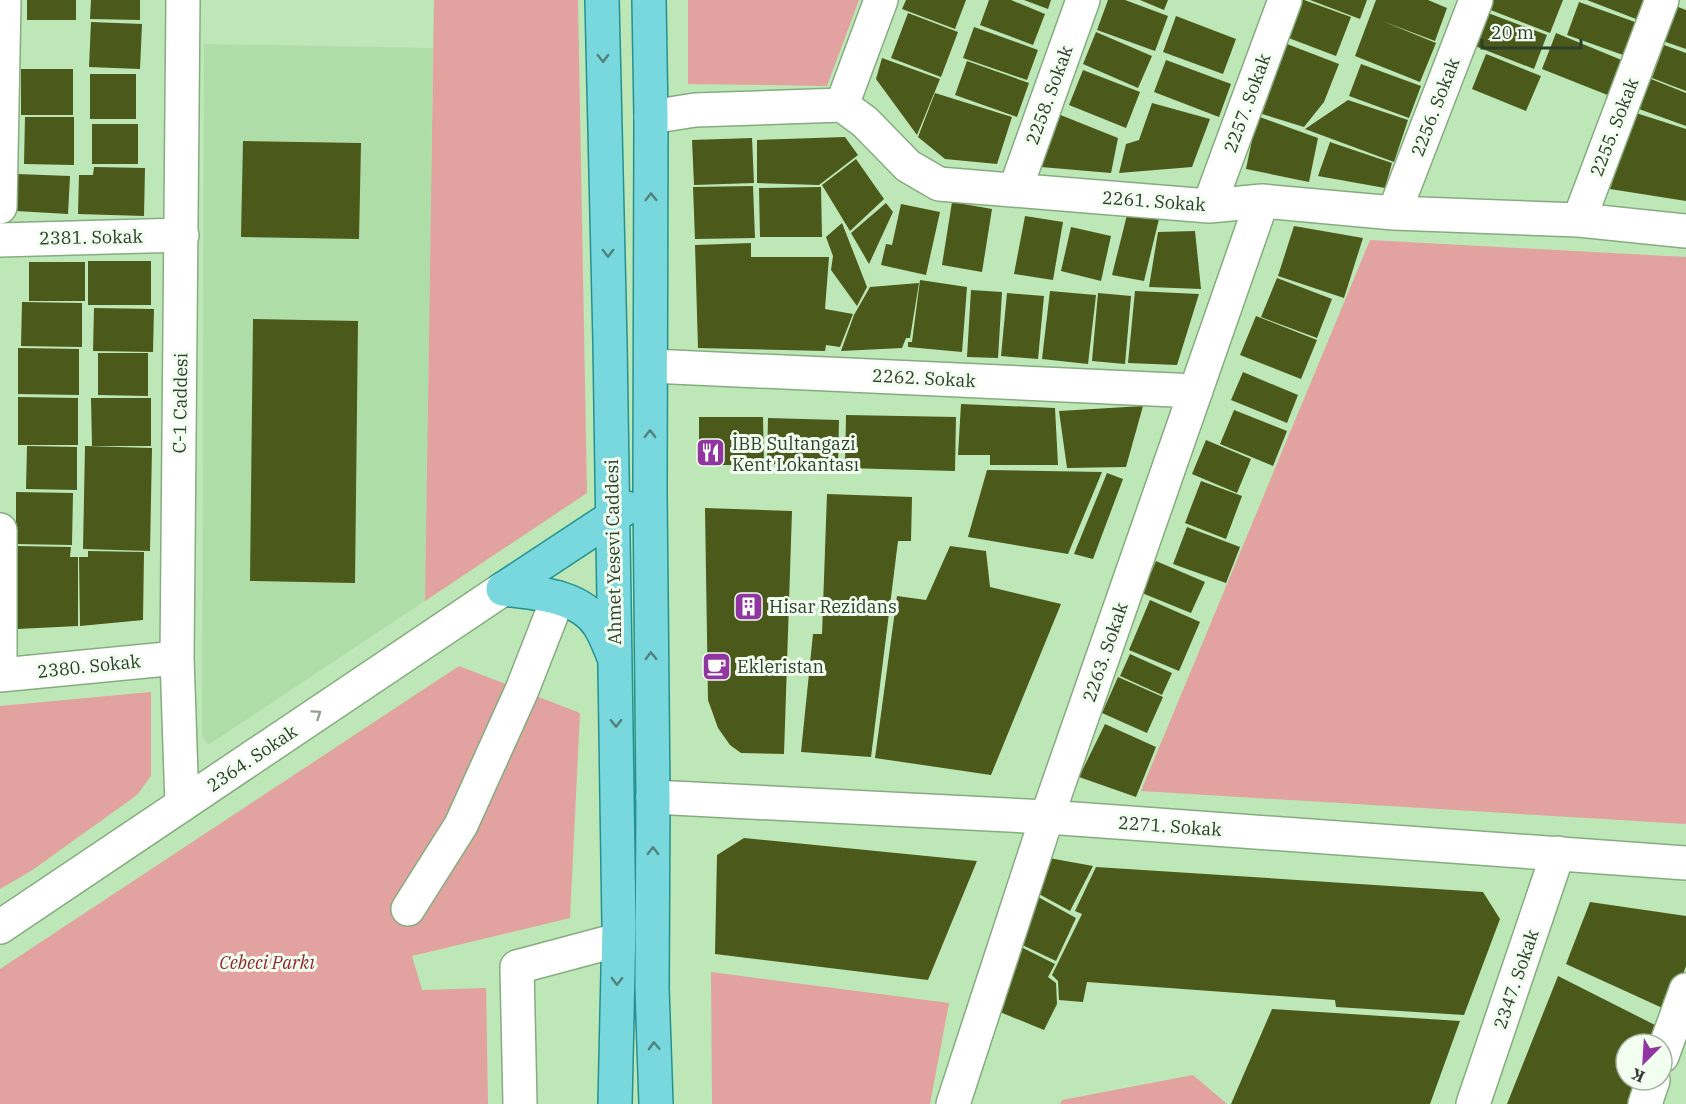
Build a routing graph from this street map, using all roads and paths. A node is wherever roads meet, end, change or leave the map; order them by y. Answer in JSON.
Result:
{"nodes":[{"id":1,"x":4,"y":0,"type":"edge"},
{"id":2,"x":183,"y":0,"type":"edge"},
{"id":3,"x":602,"y":0,"type":"edge"},
{"id":4,"x":649,"y":0,"type":"edge"},
{"id":5,"x":881,"y":0,"type":"edge"},
{"id":6,"x":1083,"y":0,"type":"edge"},
{"id":7,"x":1285,"y":0,"type":"edge"},
{"id":8,"x":1476,"y":0,"type":"edge"},
{"id":9,"x":1662,"y":0,"type":"edge"},
{"id":10,"x":842,"y":105,"type":"junction"},
{"id":11,"x":651,"y":117,"type":"junction"},
{"id":12,"x":1015,"y":190,"type":"junction"},
{"id":13,"x":1262,"y":201,"type":"junction"},
{"id":14,"x":1209,"y":206,"type":"junction"},
{"id":15,"x":0,"y":207,"type":"edge"},
{"id":16,"x":1394,"y":213,"type":"junction"},
{"id":17,"x":1579,"y":220,"type":"junction"},
{"id":18,"x":1686,"y":231,"type":"edge"},
{"id":19,"x":182,"y":235,"type":"junction"},
{"id":20,"x":0,"y":240,"type":"edge"},
{"id":21,"x":651,"y":366,"type":"junction"},
{"id":22,"x":1196,"y":391,"type":"junction"},
{"id":23,"x":650,"y":492,"type":"junction"},
{"id":24,"x":612,"y":517,"type":"junction"},
{"id":25,"x":0,"y":530,"type":"edge"},
{"id":26,"x":503,"y":589,"type":"junction"},
{"id":27,"x":558,"y":598,"type":"junction"},
{"id":28,"x":177,"y":658,"type":"junction"},
{"id":29,"x":615,"y":661,"type":"junction"},
{"id":30,"x":0,"y":675,"type":"edge"},
{"id":31,"x":653,"y":797,"type":"junction"},
{"id":32,"x":182,"y":806,"type":"junction"},
{"id":33,"x":1047,"y":817,"type":"junction"},
{"id":34,"x":1558,"y":853,"type":"junction"},
{"id":35,"x":1686,"y":862,"type":"edge"},
{"id":36,"x":408,"y":909,"type":"dead end"},
{"id":37,"x":0,"y":927,"type":"edge"},
{"id":38,"x":618,"y":939,"type":"junction"},
{"id":39,"x":1686,"y":990,"type":"edge"},
{"id":40,"x":1671,"y":1032,"type":"edge"},
{"id":41,"x":520,"y":1104,"type":"edge"},
{"id":42,"x":615,"y":1104,"type":"edge"},
{"id":43,"x":656,"y":1104,"type":"edge"},
{"id":44,"x":953,"y":1104,"type":"edge"},
{"id":45,"x":1473,"y":1104,"type":"edge"}],
"edges":[{"from":1,"to":15,"type":"street"},
{"from":2,"to":19,"type":"street","name":"C-1 Caddesi"},
{"from":3,"to":24,"type":"main road","name":"Ahmet Yesevi Caddesi","one_way":true},
{"from":4,"to":11,"type":"main road","name":"Ahmet Yesevi Caddesi"},
{"from":5,"to":10,"type":"street"},
{"from":6,"to":12,"type":"street","name":"2258. Sokak"},
{"from":7,"to":14,"type":"street","name":"2257. Sokak"},
{"from":8,"to":16,"type":"street","name":"2256. Sokak"},
{"from":9,"to":17,"type":"street","name":"2255. Sokak"},
{"from":10,"to":11,"type":"street"},
{"from":10,"to":12,"type":"street","name":"2261. Sokak"},
{"from":21,"to":11,"type":"main road","name":"Ahmet Yesevi Caddesi","one_way":true},
{"from":12,"to":14,"type":"street","name":"2261. Sokak"},
{"from":13,"to":14,"type":"street","name":"2261. Sokak"},
{"from":13,"to":16,"type":"street","name":"2261. Sokak"},
{"from":13,"to":22,"type":"street","name":"2263. Sokak"},
{"from":16,"to":17,"type":"street","name":"2261. Sokak"},
{"from":17,"to":18,"type":"street","name":"2261. Sokak"},
{"from":19,"to":20,"type":"street","name":"2381. Sokak"},
{"from":19,"to":28,"type":"street","name":"C-1 Caddesi"},
{"from":21,"to":22,"type":"street","name":"2262. Sokak"},
{"from":23,"to":21,"type":"main road","name":"Ahmet Yesevi Caddesi","one_way":true},
{"from":22,"to":33,"type":"street","name":"2263. Sokak"},
{"from":23,"to":24,"type":"main road"},
{"from":31,"to":23,"type":"main road","name":"Ahmet Yesevi Caddesi","one_way":true},
{"from":24,"to":26,"type":"main road"},
{"from":24,"to":29,"type":"main road","name":"Ahmet Yesevi Caddesi"},
{"from":25,"to":30,"type":"street"},
{"from":26,"to":27,"type":"main road"},
{"from":32,"to":26,"type":"street","name":"2364. Sokak","one_way":true},
{"from":27,"to":29,"type":"main road"},
{"from":27,"to":36,"type":"street"},
{"from":28,"to":30,"type":"street","name":"2380. Sokak"},
{"from":28,"to":32,"type":"street","name":"C-1 Caddesi"},
{"from":29,"to":38,"type":"main road","name":"Ahmet Yesevi Caddesi","one_way":true},
{"from":31,"to":33,"type":"street","name":"2271. Sokak"},
{"from":43,"to":31,"type":"main road","name":"Ahmet Yesevi Caddesi","one_way":true},
{"from":32,"to":37,"type":"street","name":"2364. Sokak"},
{"from":33,"to":34,"type":"street","name":"2271. Sokak"},
{"from":33,"to":44,"type":"street","name":"2263. Sokak"},
{"from":34,"to":35,"type":"street","name":"2271. Sokak"},
{"from":34,"to":45,"type":"street","name":"2347. Sokak"},
{"from":38,"to":41,"type":"street"},
{"from":38,"to":42,"type":"main road","name":"Ahmet Yesevi Caddesi","one_way":true},
{"from":39,"to":40,"type":"street"}]}
